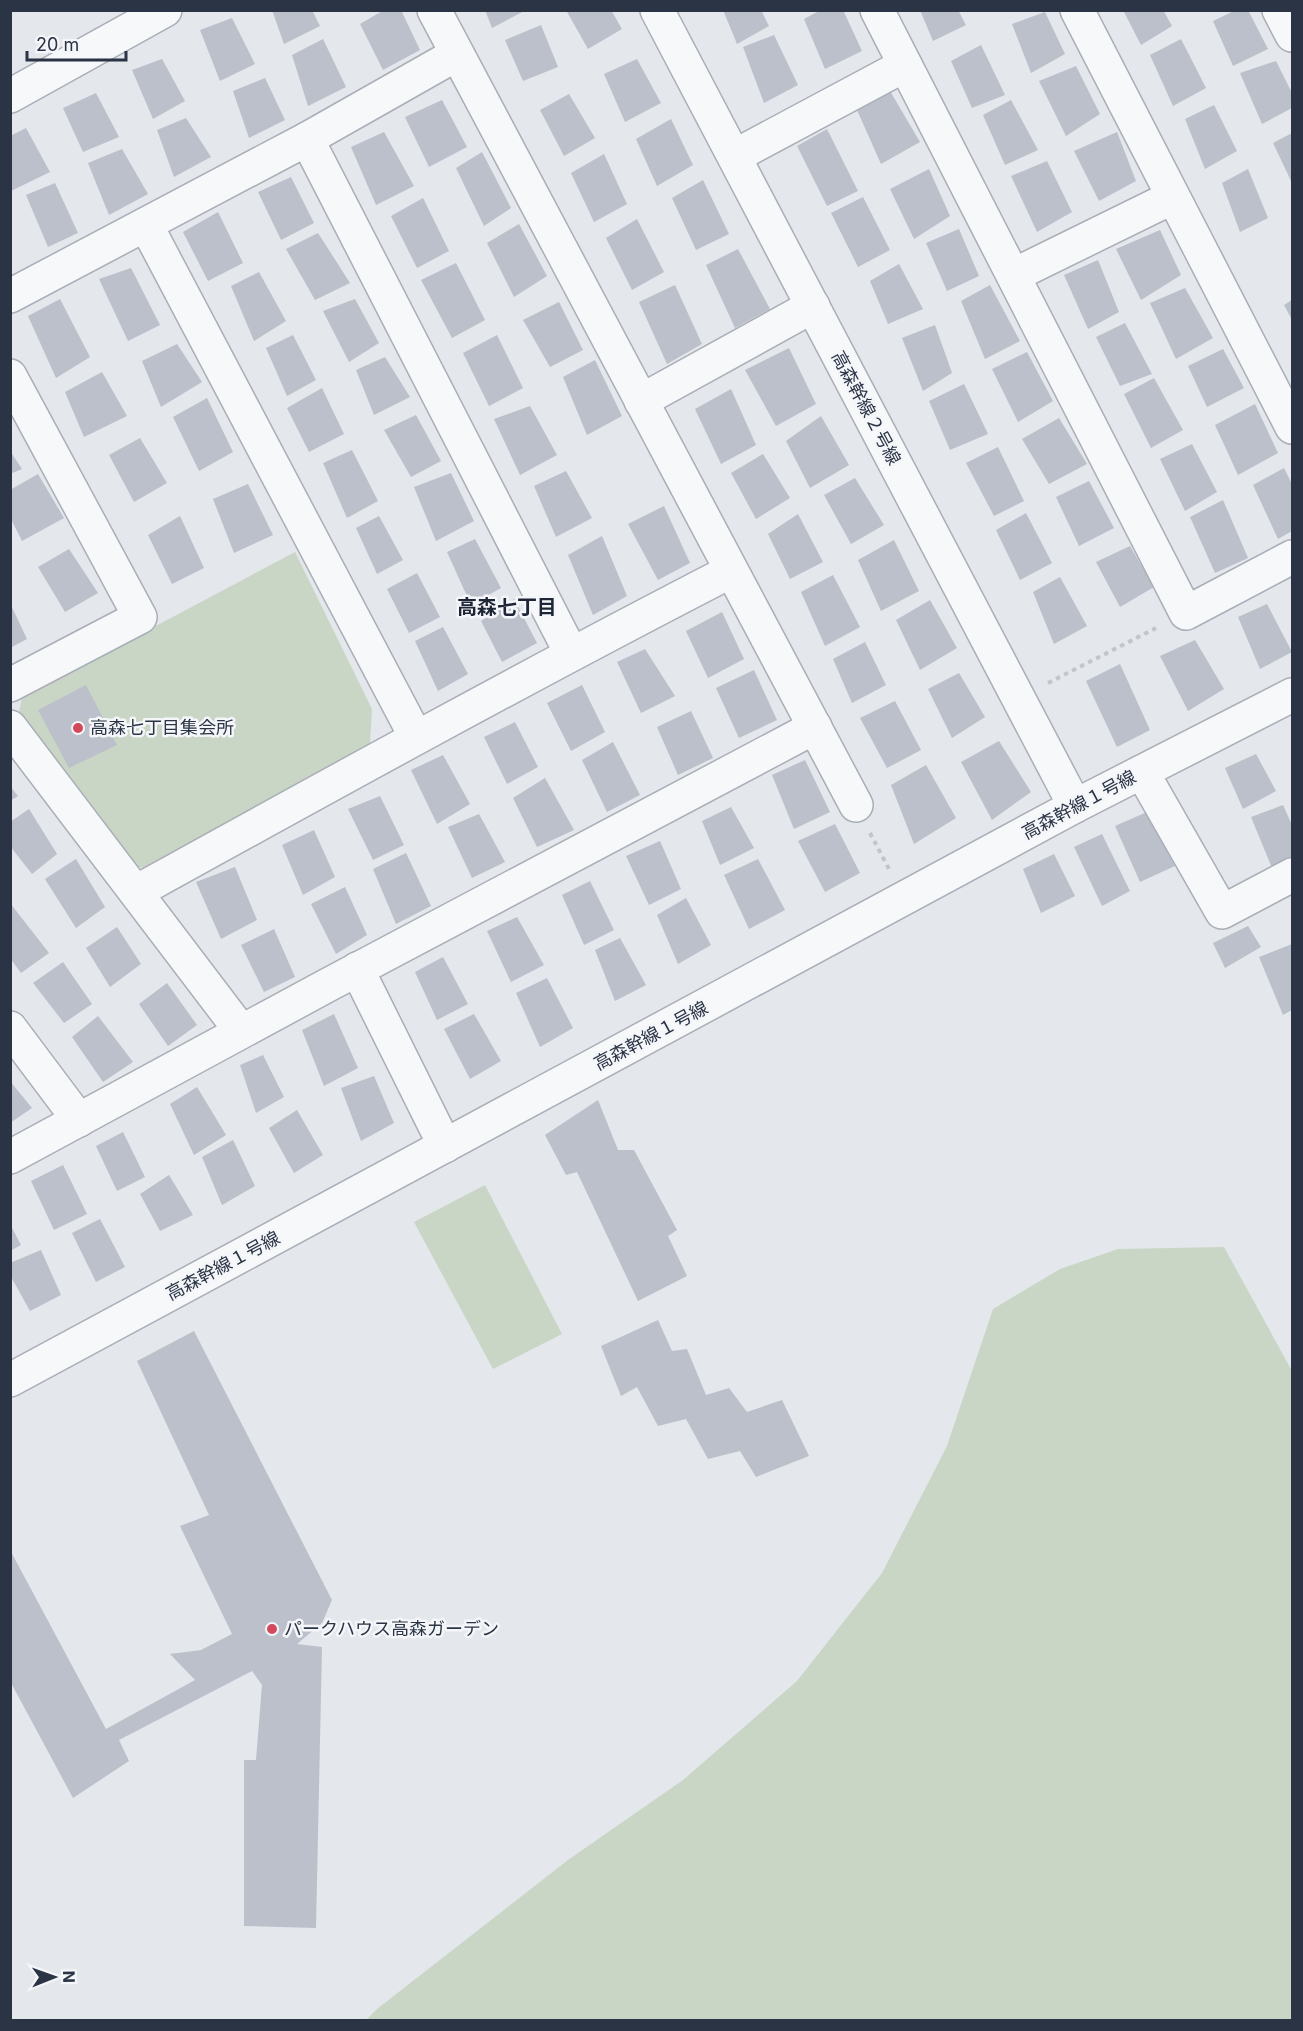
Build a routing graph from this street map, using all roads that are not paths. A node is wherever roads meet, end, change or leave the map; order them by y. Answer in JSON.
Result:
{"nodes":[{"id":1,"x":165,"y":10,"type":"edge"},
{"id":2,"x":434,"y":10,"type":"edge"},
{"id":3,"x":657,"y":10,"type":"edge"},
{"id":4,"x":878,"y":10,"type":"edge"},
{"id":5,"x":1077,"y":10,"type":"edge"},
{"id":6,"x":457,"y":54,"type":"junction"},
{"id":7,"x":905,"y":65,"type":"junction"},
{"id":8,"x":10,"y":96,"type":"edge"},
{"id":9,"x":307,"y":139,"type":"junction"},
{"id":10,"x":735,"y":156,"type":"junction"},
{"id":11,"x":1173,"y":197,"type":"junction"},
{"id":12,"x":146,"y":225,"type":"junction"},
{"id":13,"x":1014,"y":275,"type":"junction"},
{"id":14,"x":10,"y":296,"type":"edge"},
{"id":15,"x":813,"y":306,"type":"junction"},
{"id":16,"x":10,"y":376,"type":"edge"},
{"id":17,"x":641,"y":401,"type":"junction"},
{"id":18,"x":1293,"y":427,"type":"edge"},
{"id":19,"x":1293,"y":557,"type":"edge"},
{"id":20,"x":731,"y":571,"type":"junction"},
{"id":21,"x":571,"y":653,"type":"junction"},
{"id":22,"x":10,"y":685,"type":"edge"},
{"id":23,"x":1293,"y":695,"type":"edge"},
{"id":24,"x":10,"y":726,"type":"edge"},
{"id":25,"x":815,"y":727,"type":"junction"},
{"id":26,"x":416,"y":737,"type":"junction"},
{"id":27,"x":1142,"y":772,"type":"junction"},
{"id":28,"x":856,"y":805,"type":"road end"},
{"id":29,"x":1075,"y":806,"type":"junction"},
{"id":30,"x":1293,"y":875,"type":"edge"},
{"id":31,"x":136,"y":892,"type":"junction"},
{"id":32,"x":357,"y":969,"type":"junction"},
{"id":33,"x":10,"y":1028,"type":"edge"},
{"id":34,"x":241,"y":1031,"type":"junction"},
{"id":35,"x":79,"y":1119,"type":"junction"},
{"id":36,"x":445,"y":1146,"type":"junction"},
{"id":37,"x":10,"y":1157,"type":"edge"},
{"id":38,"x":10,"y":1380,"type":"edge"}],
"edges":[{"from":1,"to":8,"type":"street"},
{"from":2,"to":6,"type":"street"},
{"from":3,"to":10,"type":"street","name":"高森幹線２号線"},
{"from":4,"to":7,"type":"street"},
{"from":5,"to":11,"type":"street"},
{"from":6,"to":9,"type":"street"},
{"from":6,"to":17,"type":"street"},
{"from":7,"to":10,"type":"street"},
{"from":7,"to":13,"type":"street"},
{"from":9,"to":12,"type":"street"},
{"from":9,"to":21,"type":"street"},
{"from":10,"to":15,"type":"street","name":"高森幹線２号線"},
{"from":11,"to":13,"type":"street"},
{"from":11,"to":18,"type":"street"},
{"from":12,"to":14,"type":"street"},
{"from":12,"to":26,"type":"street"},
{"from":13,"to":19,"type":"street"},
{"from":15,"to":17,"type":"street"},
{"from":15,"to":29,"type":"street","name":"高森幹線２号線"},
{"from":16,"to":22,"type":"street"},
{"from":17,"to":20,"type":"street"},
{"from":20,"to":21,"type":"street"},
{"from":20,"to":25,"type":"street"},
{"from":21,"to":26,"type":"street"},
{"from":23,"to":27,"type":"street","name":"高森幹線１号線"},
{"from":24,"to":31,"type":"street"},
{"from":25,"to":28,"type":"street"},
{"from":25,"to":32,"type":"street"},
{"from":26,"to":31,"type":"street"},
{"from":27,"to":29,"type":"street","name":"高森幹線１号線"},
{"from":27,"to":30,"type":"street"},
{"from":29,"to":36,"type":"street","name":"高森幹線１号線"},
{"from":31,"to":34,"type":"street"},
{"from":32,"to":34,"type":"street"},
{"from":32,"to":36,"type":"street"},
{"from":33,"to":35,"type":"street"},
{"from":34,"to":35,"type":"street"},
{"from":35,"to":37,"type":"street"},
{"from":36,"to":38,"type":"street","name":"高森幹線１号線"}]}
